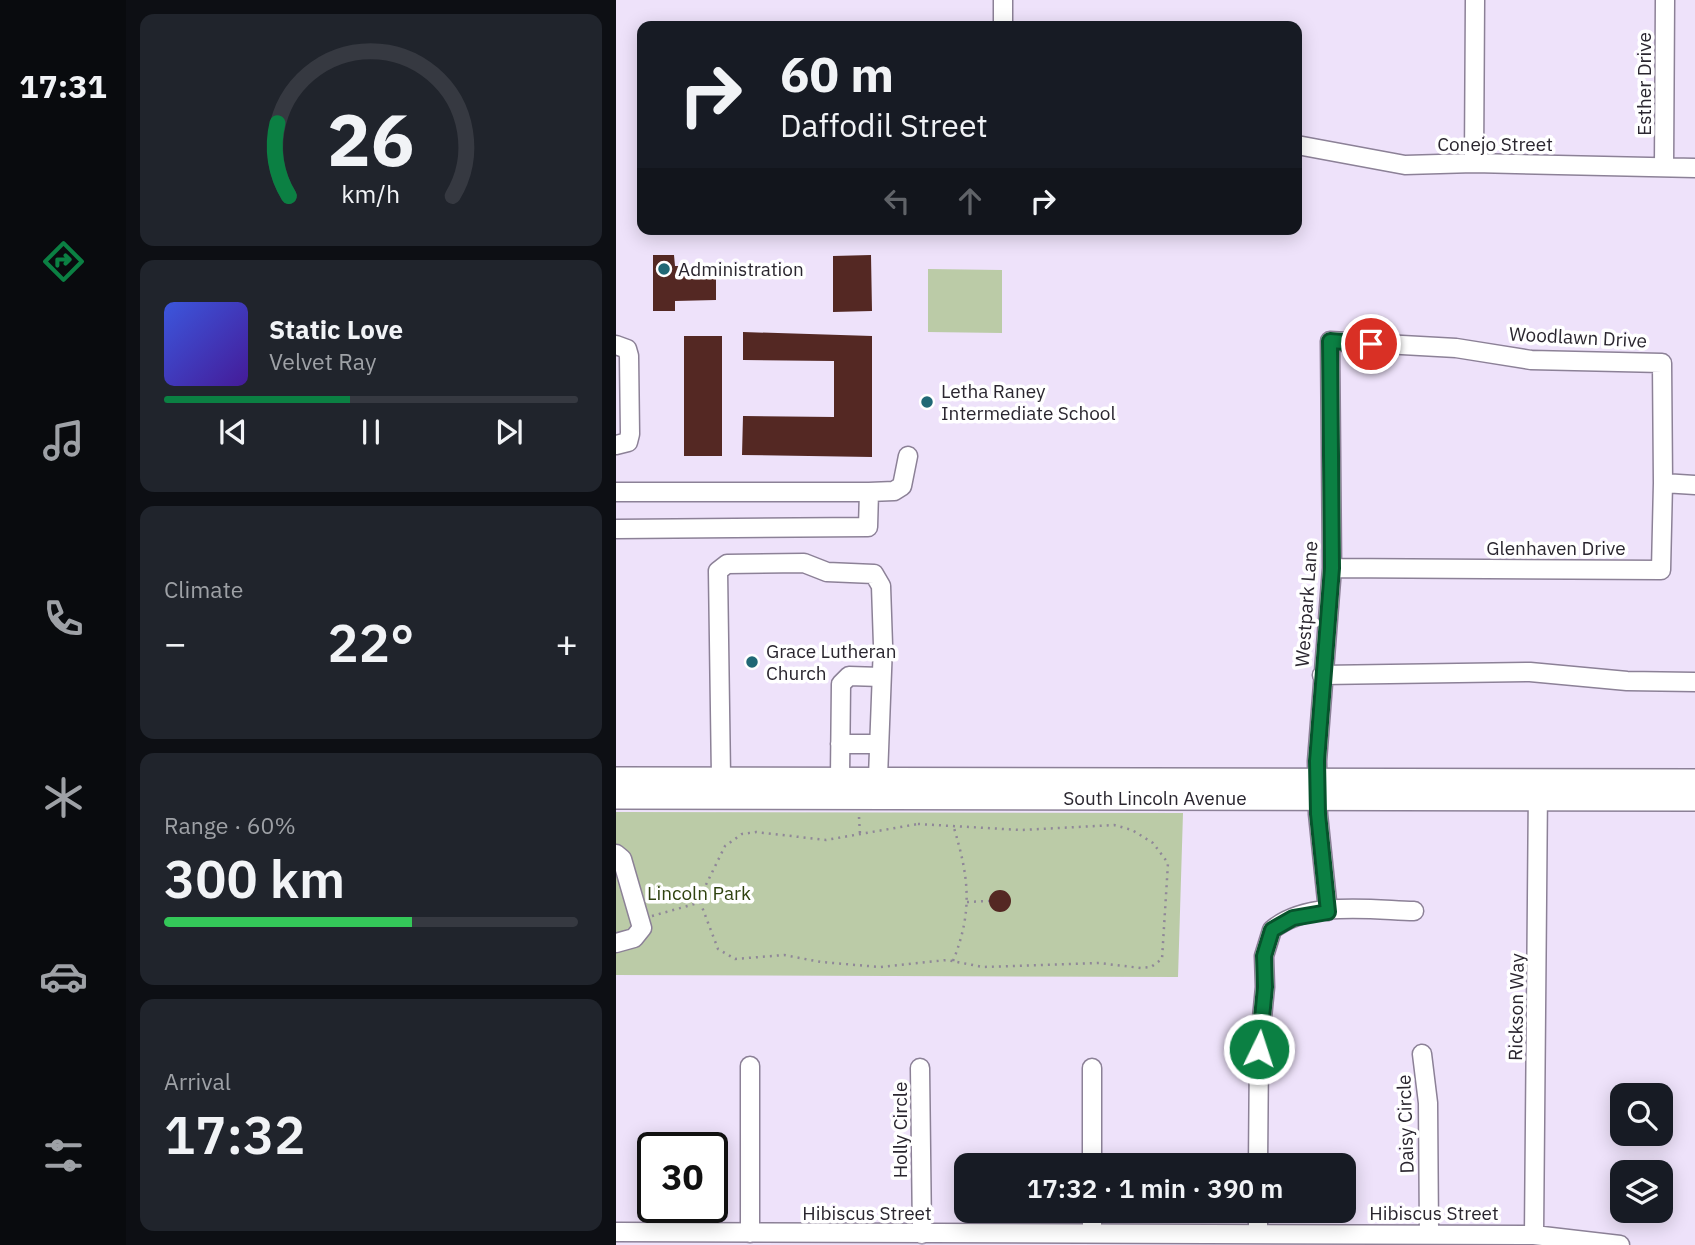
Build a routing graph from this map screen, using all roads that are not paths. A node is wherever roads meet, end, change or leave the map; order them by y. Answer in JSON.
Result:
{"nodes":[{"id":1,"x":1003,"y":0,"type":"edge"},
{"id":2,"x":1475,"y":0,"type":"edge"},
{"id":3,"x":1665,"y":0,"type":"edge"},
{"id":4,"x":1003,"y":21,"type":"edge"},
{"id":5,"x":1302,"y":146,"type":"edge"},
{"id":6,"x":1474,"y":163,"type":"junction"},
{"id":7,"x":1664,"y":167,"type":"junction"},
{"id":8,"x":1695,"y":168,"type":"edge"},
{"id":9,"x":1330,"y":341,"type":"joint"},
{"id":10,"x":616,"y":345,"type":"edge"},
{"id":11,"x":616,"y":445,"type":"edge"},
{"id":12,"x":908,"y":456,"type":"dead end"},
{"id":13,"x":1663,"y":483,"type":"junction"},
{"id":14,"x":1695,"y":485,"type":"edge"},
{"id":15,"x":616,"y":492,"type":"edge"},
{"id":16,"x":869,"y":492,"type":"junction"},
{"id":17,"x":616,"y":529,"type":"edge"},
{"id":18,"x":1332,"y":568,"type":"junction"},
{"id":19,"x":1322,"y":675,"type":"junction"},
{"id":20,"x":881,"y":677,"type":"junction"},
{"id":21,"x":1695,"y":682,"type":"edge"},
{"id":22,"x":840,"y":744,"type":"junction"},
{"id":23,"x":878,"y":744,"type":"junction"},
{"id":24,"x":721,"y":777,"type":"junction"},
{"id":25,"x":840,"y":777,"type":"junction"},
{"id":26,"x":878,"y":777,"type":"junction"},
{"id":27,"x":616,"y":778,"type":"edge"},
{"id":28,"x":1695,"y":780,"type":"edge"},
{"id":29,"x":1317,"y":789,"type":"junction"},
{"id":30,"x":1538,"y":790,"type":"junction"},
{"id":31,"x":616,"y":797,"type":"edge"},
{"id":32,"x":1695,"y":800,"type":"edge"},
{"id":33,"x":616,"y":855,"type":"edge"},
{"id":34,"x":1414,"y":911,"type":"dead end"},
{"id":35,"x":1328,"y":912,"type":"junction"},
{"id":36,"x":616,"y":943,"type":"edge"},
{"id":37,"x":1422,"y":1054,"type":"dead end"},
{"id":38,"x":750,"y":1066,"type":"dead end"},
{"id":39,"x":920,"y":1068,"type":"dead end"},
{"id":40,"x":1092,"y":1068,"type":"dead end"},
{"id":41,"x":1092,"y":1153,"type":"edge"},
{"id":42,"x":1258,"y":1153,"type":"edge"},
{"id":43,"x":1091,"y":1223,"type":"edge"},
{"id":44,"x":1258,"y":1223,"type":"edge"},
{"id":45,"x":616,"y":1232,"type":"edge"},
{"id":46,"x":751,"y":1233,"type":"junction"},
{"id":47,"x":1258,"y":1233,"type":"junction"},
{"id":48,"x":922,"y":1234,"type":"junction"},
{"id":49,"x":1091,"y":1234,"type":"junction"},
{"id":50,"x":1429,"y":1234,"type":"junction"},
{"id":51,"x":1534,"y":1235,"type":"junction"},
{"id":52,"x":1620,"y":1245,"type":"edge"}],
"edges":[{"from":1,"to":4,"type":"street"},
{"from":2,"to":6,"type":"street"},
{"from":3,"to":7,"type":"street","name":"Esther Drive"},
{"from":5,"to":6,"type":"street","name":"Conejo Street"},
{"from":6,"to":7,"type":"street","name":"Conejo Street"},
{"from":7,"to":8,"type":"street","name":"Conejo Street"},
{"from":9,"to":13,"type":"street","name":"Woodlawn Drive"},
{"from":9,"to":18,"type":"street","name":"Westpark Lane"},
{"from":10,"to":11,"type":"street"},
{"from":12,"to":16,"type":"street"},
{"from":13,"to":14,"type":"street"},
{"from":13,"to":18,"type":"street","name":"Glenhaven Drive"},
{"from":15,"to":16,"type":"street"},
{"from":16,"to":17,"type":"street"},
{"from":18,"to":19,"type":"street","name":"Westpark Lane"},
{"from":19,"to":21,"type":"street"},
{"from":19,"to":29,"type":"street","name":"Westpark Lane"},
{"from":20,"to":22,"type":"street"},
{"from":20,"to":23,"type":"street"},
{"from":20,"to":24,"type":"street"},
{"from":22,"to":23,"type":"street"},
{"from":22,"to":25,"type":"street"},
{"from":23,"to":26,"type":"street"},
{"from":24,"to":25,"type":"main road","name":"South Lincoln Avenue"},
{"from":24,"to":27,"type":"main road","name":"South Lincoln Avenue"},
{"from":25,"to":26,"type":"main road","name":"South Lincoln Avenue"},
{"from":26,"to":29,"type":"main road","name":"South Lincoln Avenue"},
{"from":28,"to":30,"type":"main road","name":"South Lincoln Avenue"},
{"from":29,"to":30,"type":"main road","name":"South Lincoln Avenue"},
{"from":29,"to":31,"type":"main road","name":"South Lincoln Avenue"},
{"from":29,"to":35,"type":"street","name":"Westpark Lane"},
{"from":30,"to":32,"type":"main road","name":"South Lincoln Avenue"},
{"from":30,"to":51,"type":"street","name":"Rickson Way"},
{"from":33,"to":36,"type":"street"},
{"from":34,"to":35,"type":"street"},
{"from":35,"to":42,"type":"street"},
{"from":37,"to":50,"type":"street","name":"Daisy Circle"},
{"from":38,"to":46,"type":"street"},
{"from":39,"to":48,"type":"street","name":"Holly Circle"},
{"from":40,"to":41,"type":"street"},
{"from":43,"to":49,"type":"street"},
{"from":44,"to":47,"type":"street"},
{"from":45,"to":46,"type":"street","name":"Hibiscus Street"},
{"from":46,"to":48,"type":"street","name":"Hibiscus Street"},
{"from":47,"to":49,"type":"street","name":"Hibiscus Street"},
{"from":47,"to":50,"type":"street","name":"Hibiscus Street"},
{"from":48,"to":49,"type":"street","name":"Hibiscus Street"},
{"from":50,"to":51,"type":"street","name":"Hibiscus Street"},
{"from":51,"to":52,"type":"street","name":"Hibiscus Street"}]}
